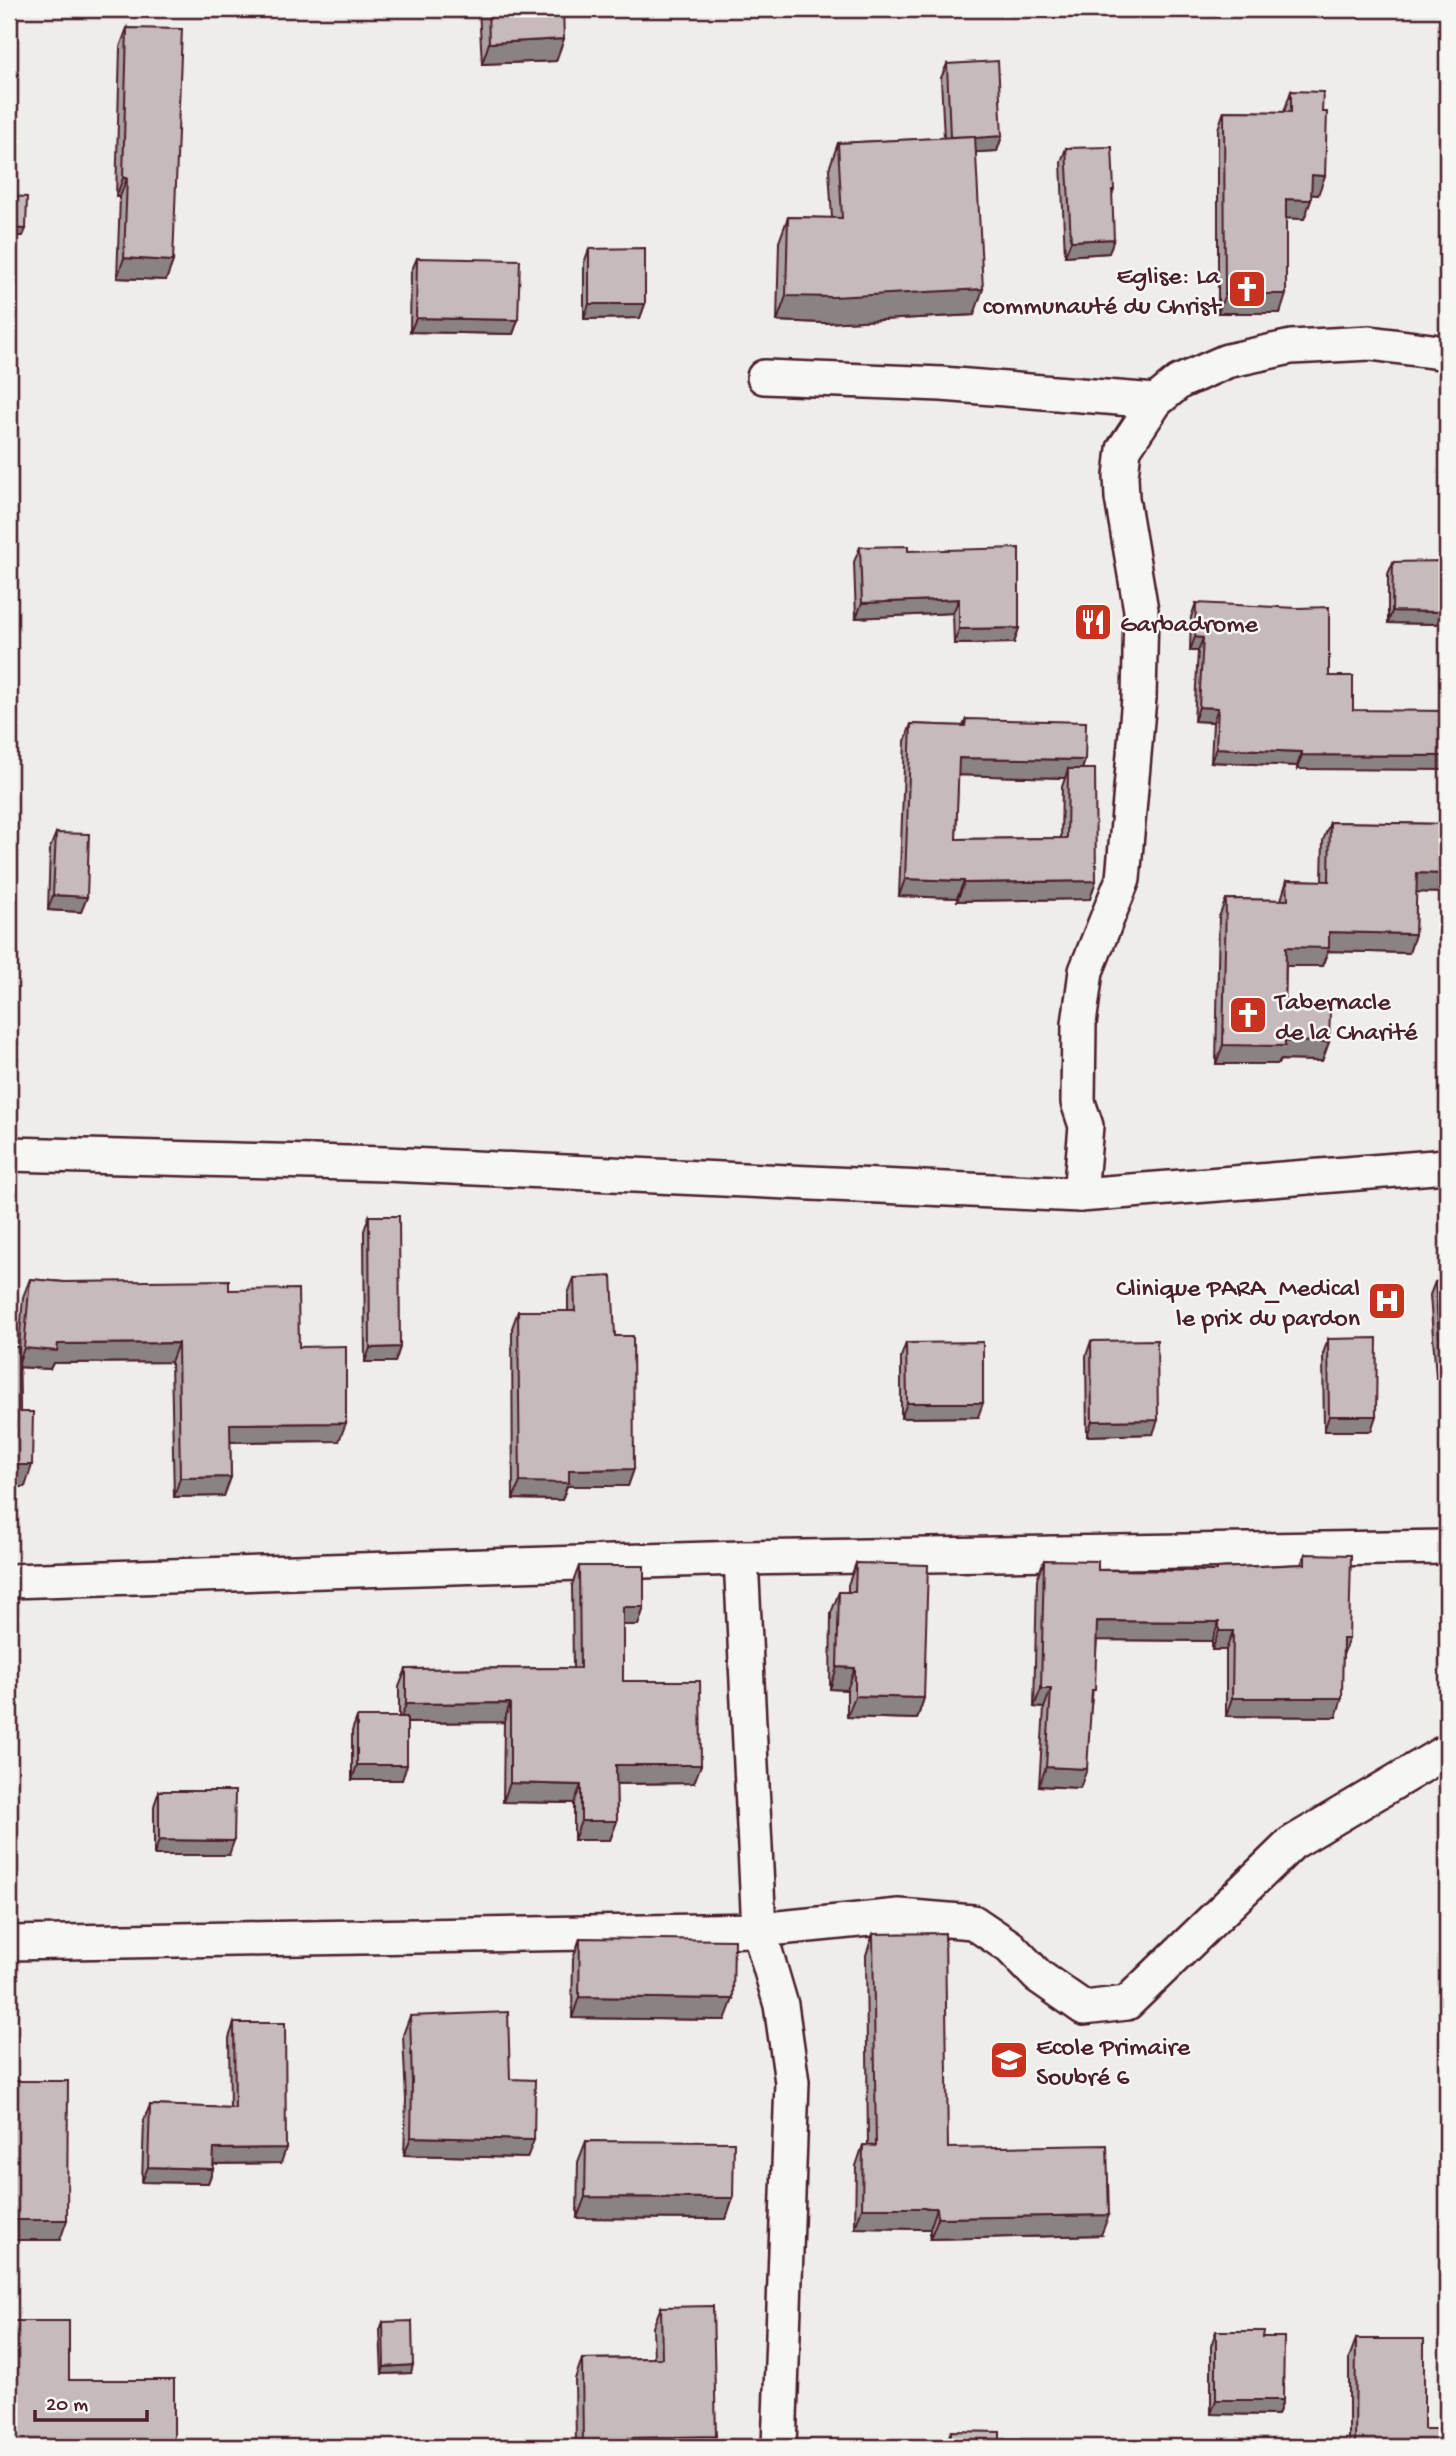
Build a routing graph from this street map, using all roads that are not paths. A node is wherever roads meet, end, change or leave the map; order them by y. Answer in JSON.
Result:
{"nodes":[{"id":1,"x":1447,"y":353,"type":"edge"},
{"id":2,"x":764,"y":377,"type":"dead end"},
{"id":3,"x":1156,"y":401,"type":"junction"},
{"id":4,"x":9,"y":1154,"type":"edge"},
{"id":5,"x":1447,"y":1166,"type":"edge"},
{"id":6,"x":1080,"y":1195,"type":"junction"},
{"id":7,"x":1447,"y":1547,"type":"edge"},
{"id":8,"x":741,"y":1558,"type":"junction"},
{"id":9,"x":9,"y":1581,"type":"edge"},
{"id":10,"x":1447,"y":1751,"type":"edge"},
{"id":11,"x":759,"y":1930,"type":"junction"},
{"id":12,"x":9,"y":1943,"type":"edge"},
{"id":13,"x":779,"y":2447,"type":"edge"}],
"edges":[{"from":1,"to":3,"type":"street"},
{"from":2,"to":3,"type":"street"},
{"from":3,"to":6,"type":"street"},
{"from":4,"to":6,"type":"street"},
{"from":5,"to":6,"type":"street"},
{"from":7,"to":8,"type":"street"},
{"from":8,"to":9,"type":"street"},
{"from":8,"to":11,"type":"street"},
{"from":10,"to":11,"type":"street"},
{"from":11,"to":12,"type":"street"},
{"from":11,"to":13,"type":"street"}]}
